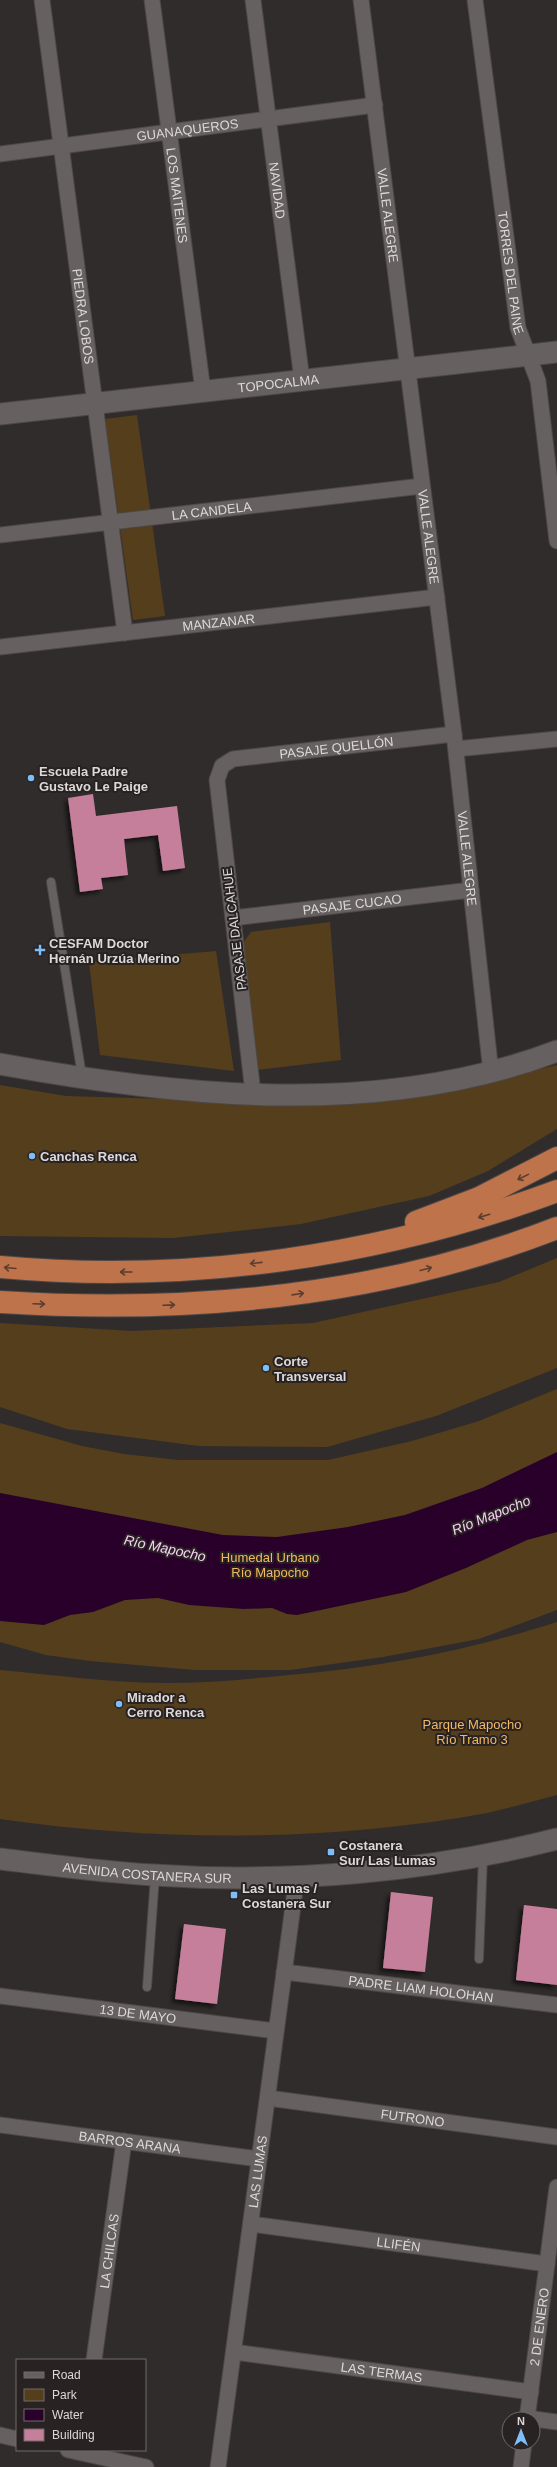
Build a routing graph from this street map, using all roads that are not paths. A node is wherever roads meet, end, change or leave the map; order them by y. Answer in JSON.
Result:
{"nodes":[{"id":1,"x":42,"y":0,"type":"edge"},
{"id":2,"x":152,"y":0,"type":"edge"},
{"id":3,"x":253,"y":0,"type":"edge"},
{"id":4,"x":361,"y":0,"type":"edge"},
{"id":5,"x":475,"y":0,"type":"edge"},
{"id":6,"x":375,"y":105,"type":"junction"},
{"id":7,"x":268,"y":119,"type":"junction"},
{"id":8,"x":169,"y":132,"type":"junction"},
{"id":9,"x":61,"y":146,"type":"junction"},
{"id":10,"x":0,"y":154,"type":"edge"},
{"id":11,"x":557,"y":352,"type":"edge"},
{"id":12,"x":527,"y":356,"type":"junction"},
{"id":13,"x":408,"y":369,"type":"junction"},
{"id":14,"x":302,"y":380,"type":"junction"},
{"id":15,"x":203,"y":391,"type":"junction"},
{"id":16,"x":94,"y":402,"type":"junction"},
{"id":17,"x":0,"y":414,"type":"edge"},
{"id":18,"x":422,"y":486,"type":"junction"},
{"id":19,"x":110,"y":522,"type":"junction"},
{"id":20,"x":0,"y":535,"type":"edge"},
{"id":21,"x":557,"y":541,"type":"edge"},
{"id":22,"x":437,"y":597,"type":"junction"},
{"id":23,"x":125,"y":633,"type":"junction"},
{"id":24,"x":0,"y":647,"type":"edge"},
{"id":25,"x":454,"y":734,"type":"junction"},
{"id":26,"x":557,"y":739,"type":"edge"},
{"id":27,"x":456,"y":749,"type":"junction"},
{"id":28,"x":222,"y":766,"type":"joint"},
{"id":29,"x":51,"y":882,"type":"dead end"},
{"id":30,"x":471,"y":890,"type":"junction"},
{"id":31,"x":233,"y":918,"type":"junction"},
{"id":32,"x":557,"y":1051,"type":"edge"},
{"id":33,"x":0,"y":1064,"type":"edge"},
{"id":34,"x":491,"y":1073,"type":"junction"},
{"id":35,"x":82,"y":1079,"type":"junction"},
{"id":36,"x":253,"y":1093,"type":"junction"},
{"id":37,"x":557,"y":1158,"type":"edge"},
{"id":38,"x":557,"y":1191,"type":"edge"},
{"id":39,"x":557,"y":1228,"type":"edge"},
{"id":40,"x":350,"y":1250,"type":"junction"},
{"id":41,"x":0,"y":1267,"type":"edge"},
{"id":42,"x":0,"y":1302,"type":"edge"},
{"id":43,"x":557,"y":1840,"type":"edge"},
{"id":44,"x":483,"y":1855,"type":"junction"},
{"id":45,"x":0,"y":1859,"type":"edge"},
{"id":46,"x":155,"y":1875,"type":"junction"},
{"id":47,"x":297,"y":1876,"type":"junction"},
{"id":48,"x":479,"y":1958,"type":"dead end"},
{"id":49,"x":284,"y":1972,"type":"junction"},
{"id":50,"x":147,"y":1987,"type":"dead end"},
{"id":51,"x":0,"y":1996,"type":"edge"},
{"id":52,"x":557,"y":2005,"type":"edge"},
{"id":53,"x":276,"y":2031,"type":"junction"},
{"id":54,"x":268,"y":2098,"type":"junction"},
{"id":55,"x":0,"y":2124,"type":"edge"},
{"id":56,"x":557,"y":2137,"type":"edge"},
{"id":57,"x":124,"y":2141,"type":"junction"},
{"id":58,"x":259,"y":2159,"type":"junction"},
{"id":59,"x":557,"y":2187,"type":"edge"},
{"id":60,"x":251,"y":2224,"type":"junction"},
{"id":61,"x":547,"y":2264,"type":"junction"},
{"id":62,"x":550,"y":2291,"type":"edge"},
{"id":63,"x":234,"y":2352,"type":"junction"},
{"id":64,"x":94,"y":2359,"type":"edge"},
{"id":65,"x":530,"y":2392,"type":"junction"},
{"id":66,"x":528,"y":2411,"type":"edge"},
{"id":67,"x":541,"y":2420,"type":"edge"},
{"id":68,"x":557,"y":2422,"type":"edge"},
{"id":69,"x":0,"y":2435,"type":"edge"},
{"id":70,"x":16,"y":2439,"type":"edge"},
{"id":71,"x":523,"y":2451,"type":"edge"},
{"id":72,"x":82,"y":2455,"type":"edge"},
{"id":73,"x":146,"y":2467,"type":"edge"},
{"id":74,"x":218,"y":2467,"type":"edge"},
{"id":75,"x":521,"y":2467,"type":"edge"}],
"edges":[{"from":1,"to":9,"type":"street","name":"PIEDRA LOBOS"},
{"from":2,"to":8,"type":"street","name":"LOS MAITENES"},
{"from":3,"to":7,"type":"street","name":"NAVIDAD"},
{"from":4,"to":6,"type":"street","name":"VALLE ALEGRE"},
{"from":5,"to":12,"type":"street","name":"TORRES DEL PAINE"},
{"from":6,"to":7,"type":"street","name":"GUANAQUEROS"},
{"from":6,"to":13,"type":"street","name":"VALLE ALEGRE"},
{"from":7,"to":8,"type":"street","name":"GUANAQUEROS"},
{"from":7,"to":14,"type":"street","name":"NAVIDAD"},
{"from":8,"to":9,"type":"street","name":"GUANAQUEROS"},
{"from":8,"to":15,"type":"street","name":"LOS MAITENES"},
{"from":9,"to":10,"type":"street","name":"GUANAQUEROS"},
{"from":9,"to":16,"type":"street","name":"PIEDRA LOBOS"},
{"from":11,"to":12,"type":"street","name":"TOPOCALMA"},
{"from":12,"to":13,"type":"street","name":"TOPOCALMA"},
{"from":12,"to":21,"type":"street","name":"TORRES DEL PAINE"},
{"from":13,"to":14,"type":"street","name":"TOPOCALMA"},
{"from":13,"to":18,"type":"street","name":"VALLE ALEGRE"},
{"from":14,"to":15,"type":"street","name":"TOPOCALMA"},
{"from":15,"to":16,"type":"street","name":"TOPOCALMA"},
{"from":16,"to":17,"type":"street","name":"TOPOCALMA"},
{"from":16,"to":19,"type":"street","name":"PIEDRA LOBOS"},
{"from":18,"to":19,"type":"street","name":"LA CANDELA"},
{"from":18,"to":22,"type":"street","name":"VALLE ALEGRE"},
{"from":19,"to":20,"type":"street","name":"LA CANDELA"},
{"from":19,"to":23,"type":"street","name":"PIEDRA LOBOS"},
{"from":22,"to":23,"type":"street","name":"MANZANAR"},
{"from":22,"to":25,"type":"street","name":"VALLE ALEGRE"},
{"from":23,"to":24,"type":"street","name":"MANZANAR"},
{"from":25,"to":27,"type":"street","name":"VALLE ALEGRE"},
{"from":25,"to":28,"type":"street","name":"PASAJE QUELLÓN"},
{"from":26,"to":27,"type":"street"},
{"from":27,"to":30,"type":"street","name":"VALLE ALEGRE"},
{"from":28,"to":31,"type":"street","name":"PASAJE DALCAHUE"},
{"from":29,"to":35,"type":"lane"},
{"from":30,"to":31,"type":"street","name":"PASAJE CUCAO"},
{"from":30,"to":34,"type":"street","name":"VALLE ALEGRE"},
{"from":31,"to":36,"type":"street","name":"PASAJE DALCAHUE"},
{"from":32,"to":34,"type":"street"},
{"from":33,"to":35,"type":"street"},
{"from":34,"to":36,"type":"street"},
{"from":35,"to":36,"type":"street"},
{"from":37,"to":40,"type":"highway","one_way":true},
{"from":38,"to":40,"type":"highway","one_way":true},
{"from":42,"to":39,"type":"highway","one_way":true},
{"from":40,"to":41,"type":"highway","one_way":true},
{"from":43,"to":44,"type":"street","name":"AVENIDA COSTANERA SUR"},
{"from":44,"to":47,"type":"street","name":"AVENIDA COSTANERA SUR"},
{"from":44,"to":48,"type":"lane"},
{"from":45,"to":46,"type":"street","name":"AVENIDA COSTANERA SUR"},
{"from":46,"to":47,"type":"street","name":"AVENIDA COSTANERA SUR"},
{"from":46,"to":50,"type":"lane"},
{"from":47,"to":49,"type":"street","name":"LAS LUMAS"},
{"from":49,"to":52,"type":"street","name":"PADRE LIAM HOLOHAN"},
{"from":49,"to":53,"type":"street","name":"LAS LUMAS"},
{"from":51,"to":53,"type":"street","name":"13 DE MAYO"},
{"from":53,"to":54,"type":"street","name":"LAS LUMAS"},
{"from":54,"to":56,"type":"street","name":"FUTRONO"},
{"from":54,"to":58,"type":"street","name":"LAS LUMAS"},
{"from":55,"to":57,"type":"street","name":"BARROS ARANA"},
{"from":57,"to":58,"type":"street","name":"BARROS ARANA"},
{"from":57,"to":64,"type":"street","name":"LA CHILCAS"},
{"from":58,"to":60,"type":"street","name":"LAS LUMAS"},
{"from":59,"to":61,"type":"street","name":"2 DE ENERO"},
{"from":60,"to":61,"type":"street","name":"LLIFÉN"},
{"from":60,"to":63,"type":"street","name":"LAS LUMAS"},
{"from":61,"to":62,"type":"street","name":"2 DE ENERO"},
{"from":62,"to":65,"type":"street","name":"2 DE ENERO"},
{"from":63,"to":65,"type":"street","name":"LAS TERMAS"},
{"from":63,"to":74,"type":"street","name":"LAS LUMAS"},
{"from":65,"to":66,"type":"street","name":"2 DE ENERO"},
{"from":67,"to":68,"type":"street"},
{"from":69,"to":70,"type":"street"},
{"from":71,"to":75,"type":"street"},
{"from":72,"to":73,"type":"street"}]}
